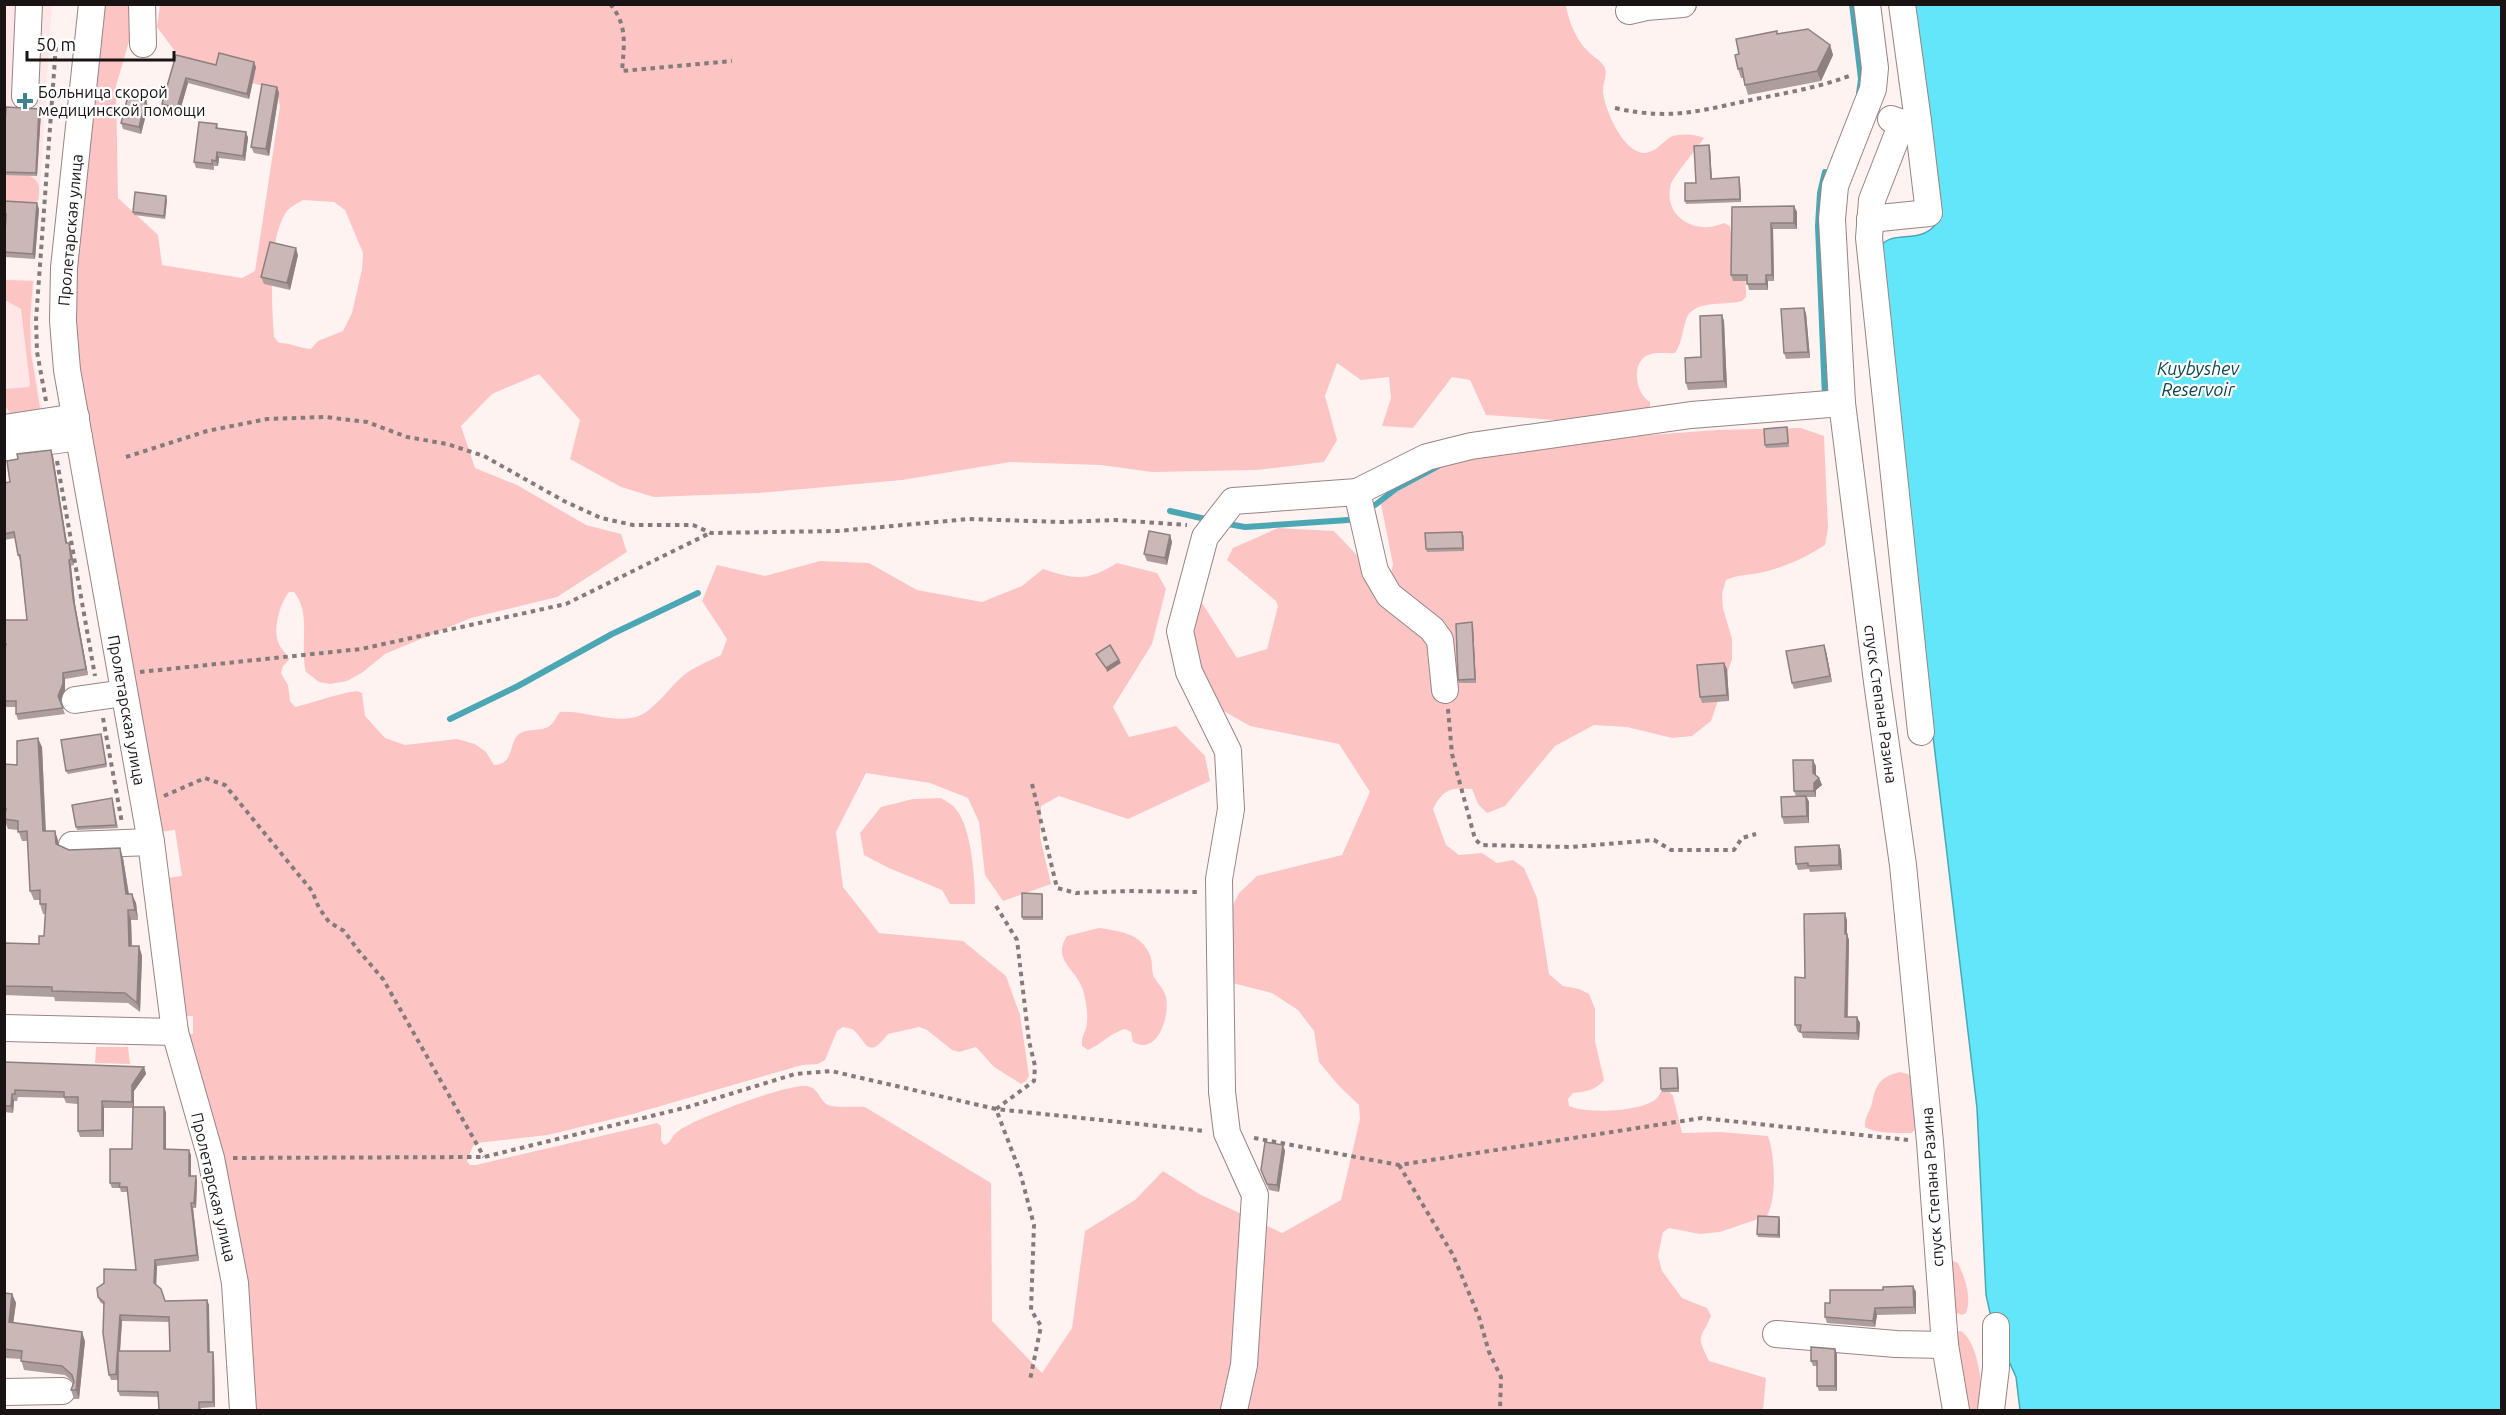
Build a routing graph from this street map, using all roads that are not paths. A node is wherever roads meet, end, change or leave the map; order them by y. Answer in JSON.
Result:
{"nodes":[{"id":1,"x":29,"y":4,"type":"edge"},
{"id":2,"x":92,"y":4,"type":"edge"},
{"id":3,"x":142,"y":4,"type":"edge"},
{"id":4,"x":1683,"y":4,"type":"edge"},
{"id":5,"x":1867,"y":4,"type":"edge"},
{"id":6,"x":1902,"y":4,"type":"edge"},
{"id":7,"x":1629,"y":11,"type":"dead end"},
{"id":8,"x":143,"y":44,"type":"dead end"},
{"id":9,"x":25,"y":96,"type":"dead end"},
{"id":10,"x":1866,"y":110,"type":"junction"},
{"id":11,"x":1910,"y":122,"type":"junction"},
{"id":12,"x":1870,"y":219,"type":"junction"},
{"id":13,"x":1842,"y":403,"type":"junction"},
{"id":14,"x":77,"y":427,"type":"junction"},
{"id":15,"x":6,"y":431,"type":"edge"},
{"id":16,"x":1357,"y":492,"type":"junction"},
{"id":17,"x":122,"y":683,"type":"junction"},
{"id":18,"x":1445,"y":690,"type":"road end"},
{"id":19,"x":75,"y":700,"type":"dead end"},
{"id":20,"x":1921,"y":732,"type":"dead end"},
{"id":21,"x":151,"y":842,"type":"junction"},
{"id":22,"x":72,"y":844,"type":"dead end"},
{"id":23,"x":4,"y":1028,"type":"edge"},
{"id":24,"x":175,"y":1032,"type":"junction"},
{"id":25,"x":1996,"y":1326,"type":"dead end"},
{"id":26,"x":1776,"y":1334,"type":"dead end"},
{"id":27,"x":1945,"y":1345,"type":"junction"},
{"id":28,"x":62,"y":1391,"type":"dead end"},
{"id":29,"x":4,"y":1392,"type":"edge"},
{"id":30,"x":243,"y":1405,"type":"edge"},
{"id":31,"x":1234,"y":1410,"type":"edge"},
{"id":32,"x":1956,"y":1410,"type":"edge"},
{"id":33,"x":1991,"y":1410,"type":"edge"}],
"edges":[{"from":1,"to":9,"type":"street"},
{"from":2,"to":14,"type":"street","name":"Пролетарская улица"},
{"from":3,"to":8,"type":"street"},
{"from":4,"to":7,"type":"street"},
{"from":5,"to":10,"type":"street","name":"спуск Степана Разина"},
{"from":6,"to":11,"type":"street"},
{"from":10,"to":11,"type":"street"},
{"from":10,"to":13,"type":"street","name":"спуск Степана Разина"},
{"from":11,"to":12,"type":"street"},
{"from":11,"to":12,"type":"street"},
{"from":12,"to":20,"type":"street"},
{"from":13,"to":16,"type":"street"},
{"from":13,"to":27,"type":"street","name":"спуск Степана Разина"},
{"from":14,"to":15,"type":"street"},
{"from":14,"to":17,"type":"street","name":"Пролетарская улица"},
{"from":16,"to":18,"type":"street"},
{"from":16,"to":31,"type":"street"},
{"from":17,"to":19,"type":"street"},
{"from":17,"to":21,"type":"street","name":"Пролетарская улица"},
{"from":21,"to":22,"type":"street"},
{"from":21,"to":24,"type":"street","name":"Пролетарская улица"},
{"from":23,"to":24,"type":"street"},
{"from":24,"to":30,"type":"street","name":"Пролетарская улица"},
{"from":25,"to":33,"type":"street"},
{"from":26,"to":27,"type":"street"},
{"from":27,"to":32,"type":"street","name":"спуск Степана Разина"},
{"from":28,"to":29,"type":"street"}]}
